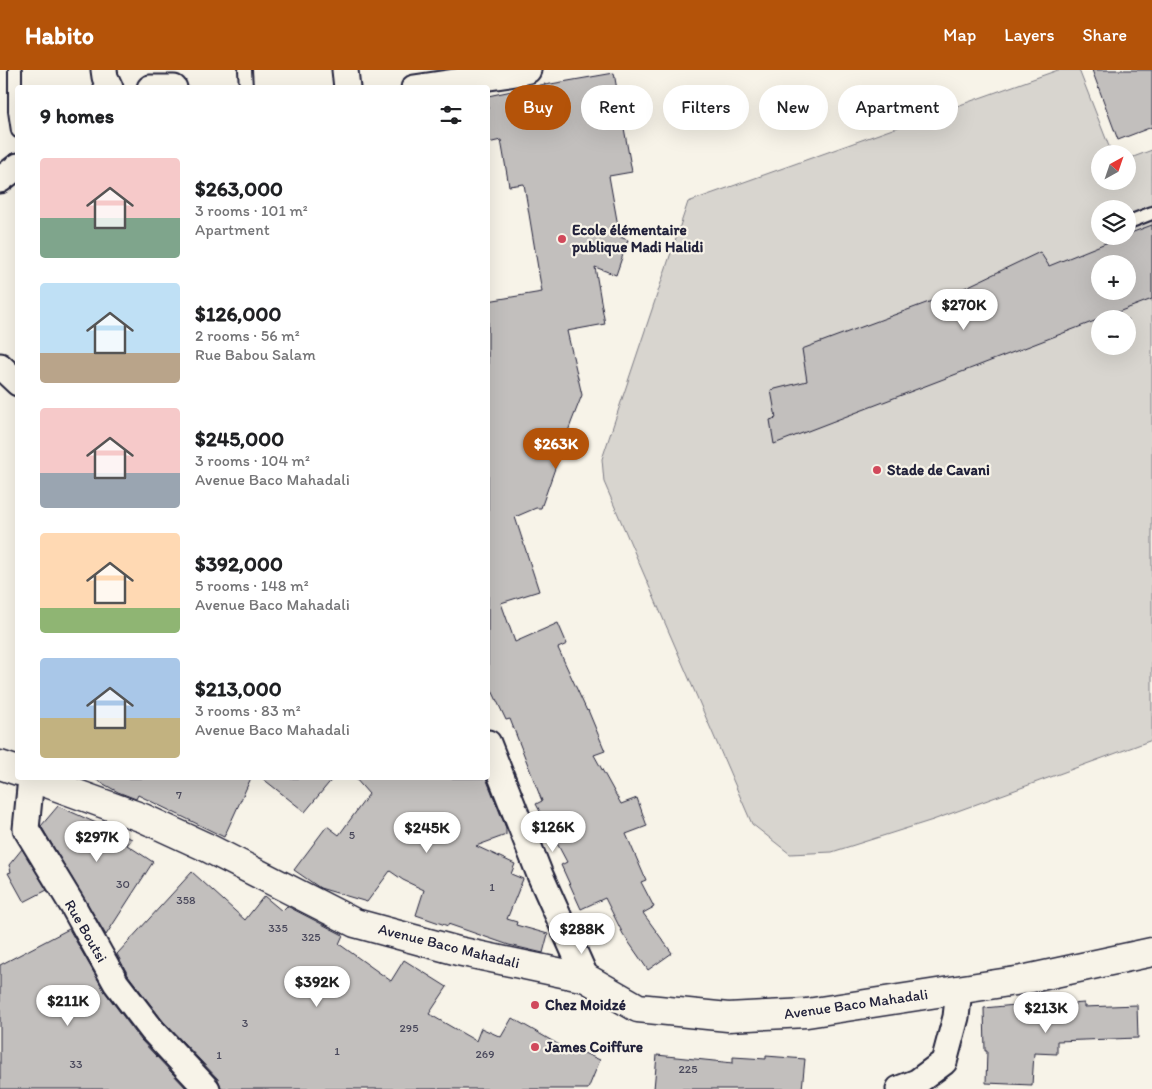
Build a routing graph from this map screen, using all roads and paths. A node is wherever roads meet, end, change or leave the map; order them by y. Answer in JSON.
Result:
{"nodes":[{"id":1,"x":15,"y":70,"type":"edge"},
{"id":2,"x":104,"y":70,"type":"edge"},
{"id":3,"x":245,"y":70,"type":"edge"},
{"id":4,"x":345,"y":70,"type":"edge"},
{"id":5,"x":528,"y":70,"type":"edge"},
{"id":6,"x":15,"y":85,"type":"edge"},
{"id":7,"x":15,"y":85,"type":"edge"},
{"id":8,"x":109,"y":85,"type":"edge"},
{"id":9,"x":246,"y":85,"type":"edge"},
{"id":10,"x":347,"y":85,"type":"edge"},
{"id":11,"x":434,"y":85,"type":"edge"},
{"id":12,"x":15,"y":111,"type":"edge"},
{"id":13,"x":15,"y":168,"type":"edge"},
{"id":14,"x":0,"y":180,"type":"edge"},
{"id":15,"x":1152,"y":213,"type":"edge"},
{"id":16,"x":1136,"y":219,"type":"edge"},
{"id":17,"x":0,"y":366,"type":"edge"},
{"id":18,"x":15,"y":380,"type":"edge"},
{"id":19,"x":490,"y":748,"type":"edge"},
{"id":20,"x":0,"y":764,"type":"edge"},
{"id":21,"x":15,"y":771,"type":"edge"},
{"id":22,"x":32,"y":780,"type":"edge"},
{"id":23,"x":37,"y":780,"type":"edge"},
{"id":24,"x":1152,"y":952,"type":"edge"},
{"id":25,"x":586,"y":978,"type":"junction"},
{"id":26,"x":959,"y":990,"type":"junction"},
{"id":27,"x":206,"y":1089,"type":"edge"},
{"id":28,"x":899,"y":1089,"type":"edge"}],
"edges":[{"from":1,"to":6,"type":"lane"},
{"from":2,"to":8,"type":"street"},
{"from":3,"to":9,"type":"lane"},
{"from":4,"to":10,"type":"street"},
{"from":5,"to":11,"type":"street"},
{"from":7,"to":12,"type":"lane"},
{"from":13,"to":14,"type":"street"},
{"from":15,"to":16,"type":"lane"},
{"from":17,"to":18,"type":"street"},
{"from":19,"to":25,"type":"street"},
{"from":20,"to":21,"type":"street"},
{"from":22,"to":27,"type":"street","name":"Rue Boutsi"},
{"from":23,"to":25,"type":"street","name":"Avenue Baco Mahadali"},
{"from":24,"to":26,"type":"street","name":"Avenue Baco Mahadali"},
{"from":25,"to":26,"type":"street","name":"Avenue Baco Mahadali"},
{"from":26,"to":28,"type":"street"}]}
